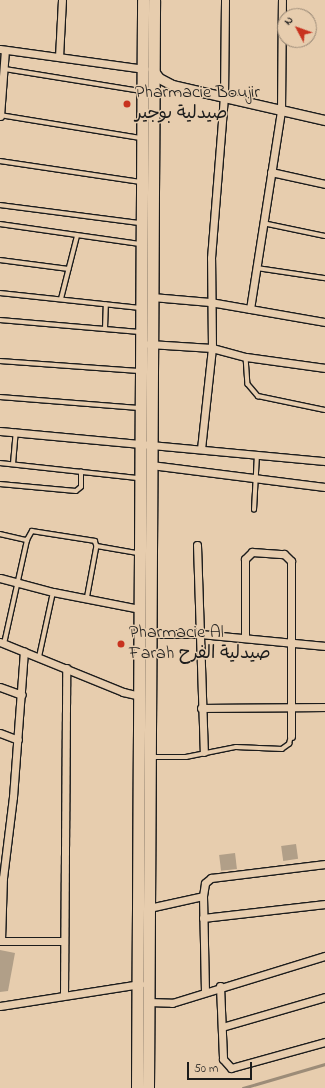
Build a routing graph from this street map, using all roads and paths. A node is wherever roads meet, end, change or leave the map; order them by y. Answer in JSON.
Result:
{"nodes":[{"id":1,"x":62,"y":0,"type":"edge"},
{"id":2,"x":143,"y":0,"type":"edge"},
{"id":3,"x":154,"y":0,"type":"edge"},
{"id":4,"x":225,"y":0,"type":"edge"},
{"id":5,"x":282,"y":0,"type":"edge"},
{"id":6,"x":3,"y":49,"type":"edge"},
{"id":7,"x":59,"y":57,"type":"junction"},
{"id":8,"x":5,"y":69,"type":"junction"},
{"id":9,"x":148,"y":69,"type":"junction"},
{"id":10,"x":142,"y":91,"type":"junction"},
{"id":11,"x":224,"y":97,"type":"junction"},
{"id":12,"x":281,"y":111,"type":"junction"},
{"id":13,"x":0,"y":115,"type":"edge"},
{"id":14,"x":325,"y":120,"type":"edge"},
{"id":15,"x":141,"y":138,"type":"junction"},
{"id":16,"x":0,"y":161,"type":"edge"},
{"id":17,"x":271,"y":172,"type":"junction"},
{"id":18,"x":141,"y":182,"type":"junction"},
{"id":19,"x":325,"y":184,"type":"edge"},
{"id":20,"x":0,"y":205,"type":"edge"},
{"id":21,"x":140,"y":223,"type":"junction"},
{"id":22,"x":262,"y":223,"type":"junction"},
{"id":23,"x":0,"y":224,"type":"edge"},
{"id":24,"x":77,"y":236,"type":"junction"},
{"id":25,"x":325,"y":236,"type":"edge"},
{"id":26,"x":141,"y":244,"type":"junction"},
{"id":27,"x":0,"y":260,"type":"edge"},
{"id":28,"x":255,"y":268,"type":"junction"},
{"id":29,"x":68,"y":269,"type":"junction"},
{"id":30,"x":325,"y":278,"type":"edge"},
{"id":31,"x":0,"y":293,"type":"edge"},
{"id":32,"x":152,"y":297,"type":"junction"},
{"id":33,"x":61,"y":299,"type":"junction"},
{"id":34,"x":210,"y":302,"type":"junction"},
{"id":35,"x":106,"y":305,"type":"junction"},
{"id":36,"x":140,"y":308,"type":"junction"},
{"id":37,"x":250,"y":308,"type":"junction"},
{"id":38,"x":0,"y":320,"type":"edge"},
{"id":39,"x":325,"y":322,"type":"edge"},
{"id":40,"x":105,"y":329,"type":"junction"},
{"id":41,"x":140,"y":332,"type":"junction"},
{"id":42,"x":140,"y":344,"type":"junction"},
{"id":43,"x":152,"y":345,"type":"junction"},
{"id":44,"x":212,"y":348,"type":"junction"},
{"id":45,"x":246,"y":357,"type":"junction"},
{"id":46,"x":0,"y":361,"type":"edge"},
{"id":47,"x":325,"y":368,"type":"edge"},
{"id":48,"x":140,"y":371,"type":"junction"},
{"id":49,"x":0,"y":397,"type":"edge"},
{"id":50,"x":140,"y":408,"type":"junction"},
{"id":51,"x":325,"y":410,"type":"edge"},
{"id":52,"x":0,"y":431,"type":"edge"},
{"id":53,"x":16,"y":432,"type":"junction"},
{"id":54,"x":140,"y":443,"type":"junction"},
{"id":55,"x":152,"y":444,"type":"junction"},
{"id":56,"x":201,"y":449,"type":"junction"},
{"id":57,"x":257,"y":455,"type":"junction"},
{"id":58,"x":325,"y":461,"type":"edge"},
{"id":59,"x":0,"y":463,"type":"edge"},
{"id":60,"x":13,"y":464,"type":"junction"},
{"id":61,"x":151,"y":465,"type":"junction"},
{"id":62,"x":82,"y":472,"type":"junction"},
{"id":63,"x":140,"y":478,"type":"junction"},
{"id":64,"x":256,"y":478,"type":"junction"},
{"id":65,"x":0,"y":484,"type":"edge"},
{"id":66,"x":325,"y":487,"type":"edge"},
{"id":67,"x":254,"y":510,"type":"dead end"},
{"id":68,"x":0,"y":534,"type":"edge"},
{"id":69,"x":27,"y":540,"type":"junction"},
{"id":70,"x":197,"y":544,"type":"dead end"},
{"id":71,"x":97,"y":546,"type":"junction"},
{"id":72,"x":139,"y":554,"type":"junction"},
{"id":73,"x":0,"y":578,"type":"edge"},
{"id":74,"x":18,"y":583,"type":"junction"},
{"id":75,"x":53,"y":592,"type":"junction"},
{"id":76,"x":87,"y":600,"type":"junction"},
{"id":77,"x":140,"y":609,"type":"junction"},
{"id":78,"x":145,"y":634,"type":"junction"},
{"id":79,"x":200,"y":634,"type":"junction"},
{"id":80,"x":245,"y":638,"type":"junction"},
{"id":81,"x":2,"y":643,"type":"edge"},
{"id":82,"x":290,"y":643,"type":"junction"},
{"id":83,"x":325,"y":646,"type":"edge"},
{"id":84,"x":24,"y":651,"type":"junction"},
{"id":85,"x":39,"y":656,"type":"junction"},
{"id":86,"x":66,"y":668,"type":"junction"},
{"id":87,"x":0,"y":687,"type":"edge"},
{"id":88,"x":22,"y":695,"type":"junction"},
{"id":89,"x":144,"y":696,"type":"junction"},
{"id":90,"x":292,"y":707,"type":"junction"},
{"id":91,"x":325,"y":707,"type":"edge"},
{"id":92,"x":201,"y":708,"type":"junction"},
{"id":93,"x":0,"y":733,"type":"edge"},
{"id":94,"x":291,"y":736,"type":"joint"},
{"id":95,"x":18,"y":740,"type":"junction"},
{"id":96,"x":204,"y":752,"type":"junction"},
{"id":97,"x":150,"y":757,"type":"junction"},
{"id":98,"x":3,"y":840,"type":"edge"},
{"id":99,"x":325,"y":864,"type":"edge"},
{"id":100,"x":202,"y":896,"type":"junction"},
{"id":101,"x":325,"y":904,"type":"edge"},
{"id":102,"x":149,"y":908,"type":"junction"},
{"id":103,"x":203,"y":918,"type":"junction"},
{"id":104,"x":1,"y":940,"type":"edge"},
{"id":105,"x":63,"y":941,"type":"junction"},
{"id":106,"x":325,"y":956,"type":"edge"},
{"id":107,"x":143,"y":984,"type":"junction"},
{"id":108,"x":220,"y":986,"type":"junction"},
{"id":109,"x":205,"y":992,"type":"junction"},
{"id":110,"x":64,"y":995,"type":"junction"},
{"id":111,"x":325,"y":997,"type":"edge"},
{"id":112,"x":148,"y":1002,"type":"junction"},
{"id":113,"x":0,"y":1006,"type":"edge"},
{"id":114,"x":222,"y":1027,"type":"junction"},
{"id":115,"x":325,"y":1042,"type":"edge"},
{"id":116,"x":137,"y":1088,"type":"edge"},
{"id":117,"x":148,"y":1088,"type":"edge"}],
"edges":[{"from":1,"to":7,"type":"street"},
{"from":2,"to":9,"type":"highway"},
{"from":3,"to":9,"type":"highway"},
{"from":4,"to":11,"type":"street"},
{"from":5,"to":12,"type":"street"},
{"from":6,"to":7,"type":"street"},
{"from":6,"to":8,"type":"street"},
{"from":7,"to":9,"type":"street"},
{"from":8,"to":10,"type":"lane"},
{"from":8,"to":13,"type":"street"},
{"from":9,"to":10,"type":"highway"},
{"from":9,"to":11,"type":"street"},
{"from":9,"to":32,"type":"highway"},
{"from":10,"to":15,"type":"highway"},
{"from":11,"to":12,"type":"street"},
{"from":11,"to":34,"type":"street"},
{"from":12,"to":14,"type":"street"},
{"from":12,"to":17,"type":"street"},
{"from":13,"to":15,"type":"lane"},
{"from":15,"to":18,"type":"highway"},
{"from":16,"to":18,"type":"lane"},
{"from":17,"to":19,"type":"street"},
{"from":17,"to":22,"type":"street"},
{"from":18,"to":21,"type":"highway"},
{"from":20,"to":21,"type":"lane"},
{"from":21,"to":26,"type":"highway"},
{"from":22,"to":25,"type":"lane"},
{"from":22,"to":28,"type":"street"},
{"from":23,"to":24,"type":"lane"},
{"from":24,"to":26,"type":"lane"},
{"from":24,"to":29,"type":"lane"},
{"from":26,"to":36,"type":"highway"},
{"from":27,"to":29,"type":"lane"},
{"from":28,"to":30,"type":"lane"},
{"from":28,"to":37,"type":"street"},
{"from":29,"to":33,"type":"lane"},
{"from":31,"to":33,"type":"lane"},
{"from":32,"to":34,"type":"street"},
{"from":32,"to":43,"type":"highway"},
{"from":33,"to":35,"type":"lane"},
{"from":34,"to":37,"type":"street"},
{"from":34,"to":44,"type":"street"},
{"from":35,"to":36,"type":"lane"},
{"from":35,"to":40,"type":"lane"},
{"from":36,"to":41,"type":"highway"},
{"from":37,"to":39,"type":"street"},
{"from":38,"to":40,"type":"lane"},
{"from":40,"to":41,"type":"lane"},
{"from":41,"to":42,"type":"highway"},
{"from":42,"to":43,"type":"street"},
{"from":42,"to":48,"type":"highway"},
{"from":43,"to":44,"type":"street"},
{"from":43,"to":55,"type":"highway"},
{"from":44,"to":45,"type":"street"},
{"from":44,"to":56,"type":"street"},
{"from":45,"to":47,"type":"street"},
{"from":45,"to":51,"type":"lane"},
{"from":46,"to":48,"type":"lane"},
{"from":48,"to":50,"type":"highway"},
{"from":49,"to":50,"type":"lane"},
{"from":50,"to":54,"type":"highway"},
{"from":52,"to":53,"type":"street"},
{"from":53,"to":54,"type":"street"},
{"from":53,"to":60,"type":"lane"},
{"from":54,"to":55,"type":"street"},
{"from":54,"to":63,"type":"highway"},
{"from":55,"to":56,"type":"street"},
{"from":55,"to":61,"type":"highway"},
{"from":56,"to":57,"type":"street"},
{"from":57,"to":58,"type":"street"},
{"from":57,"to":64,"type":"lane"},
{"from":59,"to":60,"type":"lane"},
{"from":60,"to":62,"type":"lane"},
{"from":61,"to":64,"type":"street"},
{"from":61,"to":78,"type":"highway"},
{"from":62,"to":63,"type":"lane"},
{"from":62,"to":65,"type":"lane"},
{"from":63,"to":72,"type":"highway"},
{"from":64,"to":66,"type":"street"},
{"from":64,"to":67,"type":"lane"},
{"from":68,"to":69,"type":"lane"},
{"from":69,"to":71,"type":"lane"},
{"from":69,"to":74,"type":"lane"},
{"from":70,"to":79,"type":"street"},
{"from":71,"to":72,"type":"lane"},
{"from":71,"to":76,"type":"lane"},
{"from":72,"to":77,"type":"highway"},
{"from":73,"to":74,"type":"street"},
{"from":74,"to":75,"type":"street"},
{"from":74,"to":81,"type":"lane"},
{"from":75,"to":76,"type":"street"},
{"from":75,"to":85,"type":"lane"},
{"from":76,"to":77,"type":"street"},
{"from":77,"to":78,"type":"highway"},
{"from":78,"to":79,"type":"street"},
{"from":78,"to":89,"type":"highway"},
{"from":79,"to":80,"type":"street"},
{"from":79,"to":92,"type":"street"},
{"from":80,"to":82,"type":"street"},
{"from":80,"to":82,"type":"street"},
{"from":81,"to":84,"type":"street"},
{"from":82,"to":83,"type":"street"},
{"from":82,"to":90,"type":"street"},
{"from":84,"to":85,"type":"street"},
{"from":84,"to":88,"type":"street"},
{"from":85,"to":86,"type":"street"},
{"from":86,"to":89,"type":"street"},
{"from":86,"to":105,"type":"street"},
{"from":87,"to":88,"type":"street"},
{"from":88,"to":95,"type":"street"},
{"from":89,"to":97,"type":"highway"},
{"from":89,"to":107,"type":"highway"},
{"from":90,"to":91,"type":"street"},
{"from":90,"to":92,"type":"street"},
{"from":90,"to":94,"type":"street"},
{"from":92,"to":96,"type":"street"},
{"from":93,"to":95,"type":"street"},
{"from":94,"to":96,"type":"lane"},
{"from":95,"to":98,"type":"street"},
{"from":96,"to":97,"type":"lane"},
{"from":97,"to":102,"type":"highway"},
{"from":98,"to":104,"type":"street"},
{"from":99,"to":100,"type":"street"},
{"from":100,"to":102,"type":"street"},
{"from":100,"to":103,"type":"street"},
{"from":101,"to":103,"type":"street"},
{"from":102,"to":107,"type":"highway"},
{"from":103,"to":109,"type":"street"},
{"from":104,"to":105,"type":"street"},
{"from":105,"to":110,"type":"street"},
{"from":106,"to":108,"type":"street"},
{"from":107,"to":110,"type":"street"},
{"from":107,"to":112,"type":"highway"},
{"from":107,"to":116,"type":"highway"},
{"from":108,"to":109,"type":"street"},
{"from":108,"to":114,"type":"street"},
{"from":109,"to":112,"type":"street"},
{"from":110,"to":113,"type":"street"},
{"from":111,"to":114,"type":"street"},
{"from":112,"to":117,"type":"highway"},
{"from":114,"to":115,"type":"street"}]}
